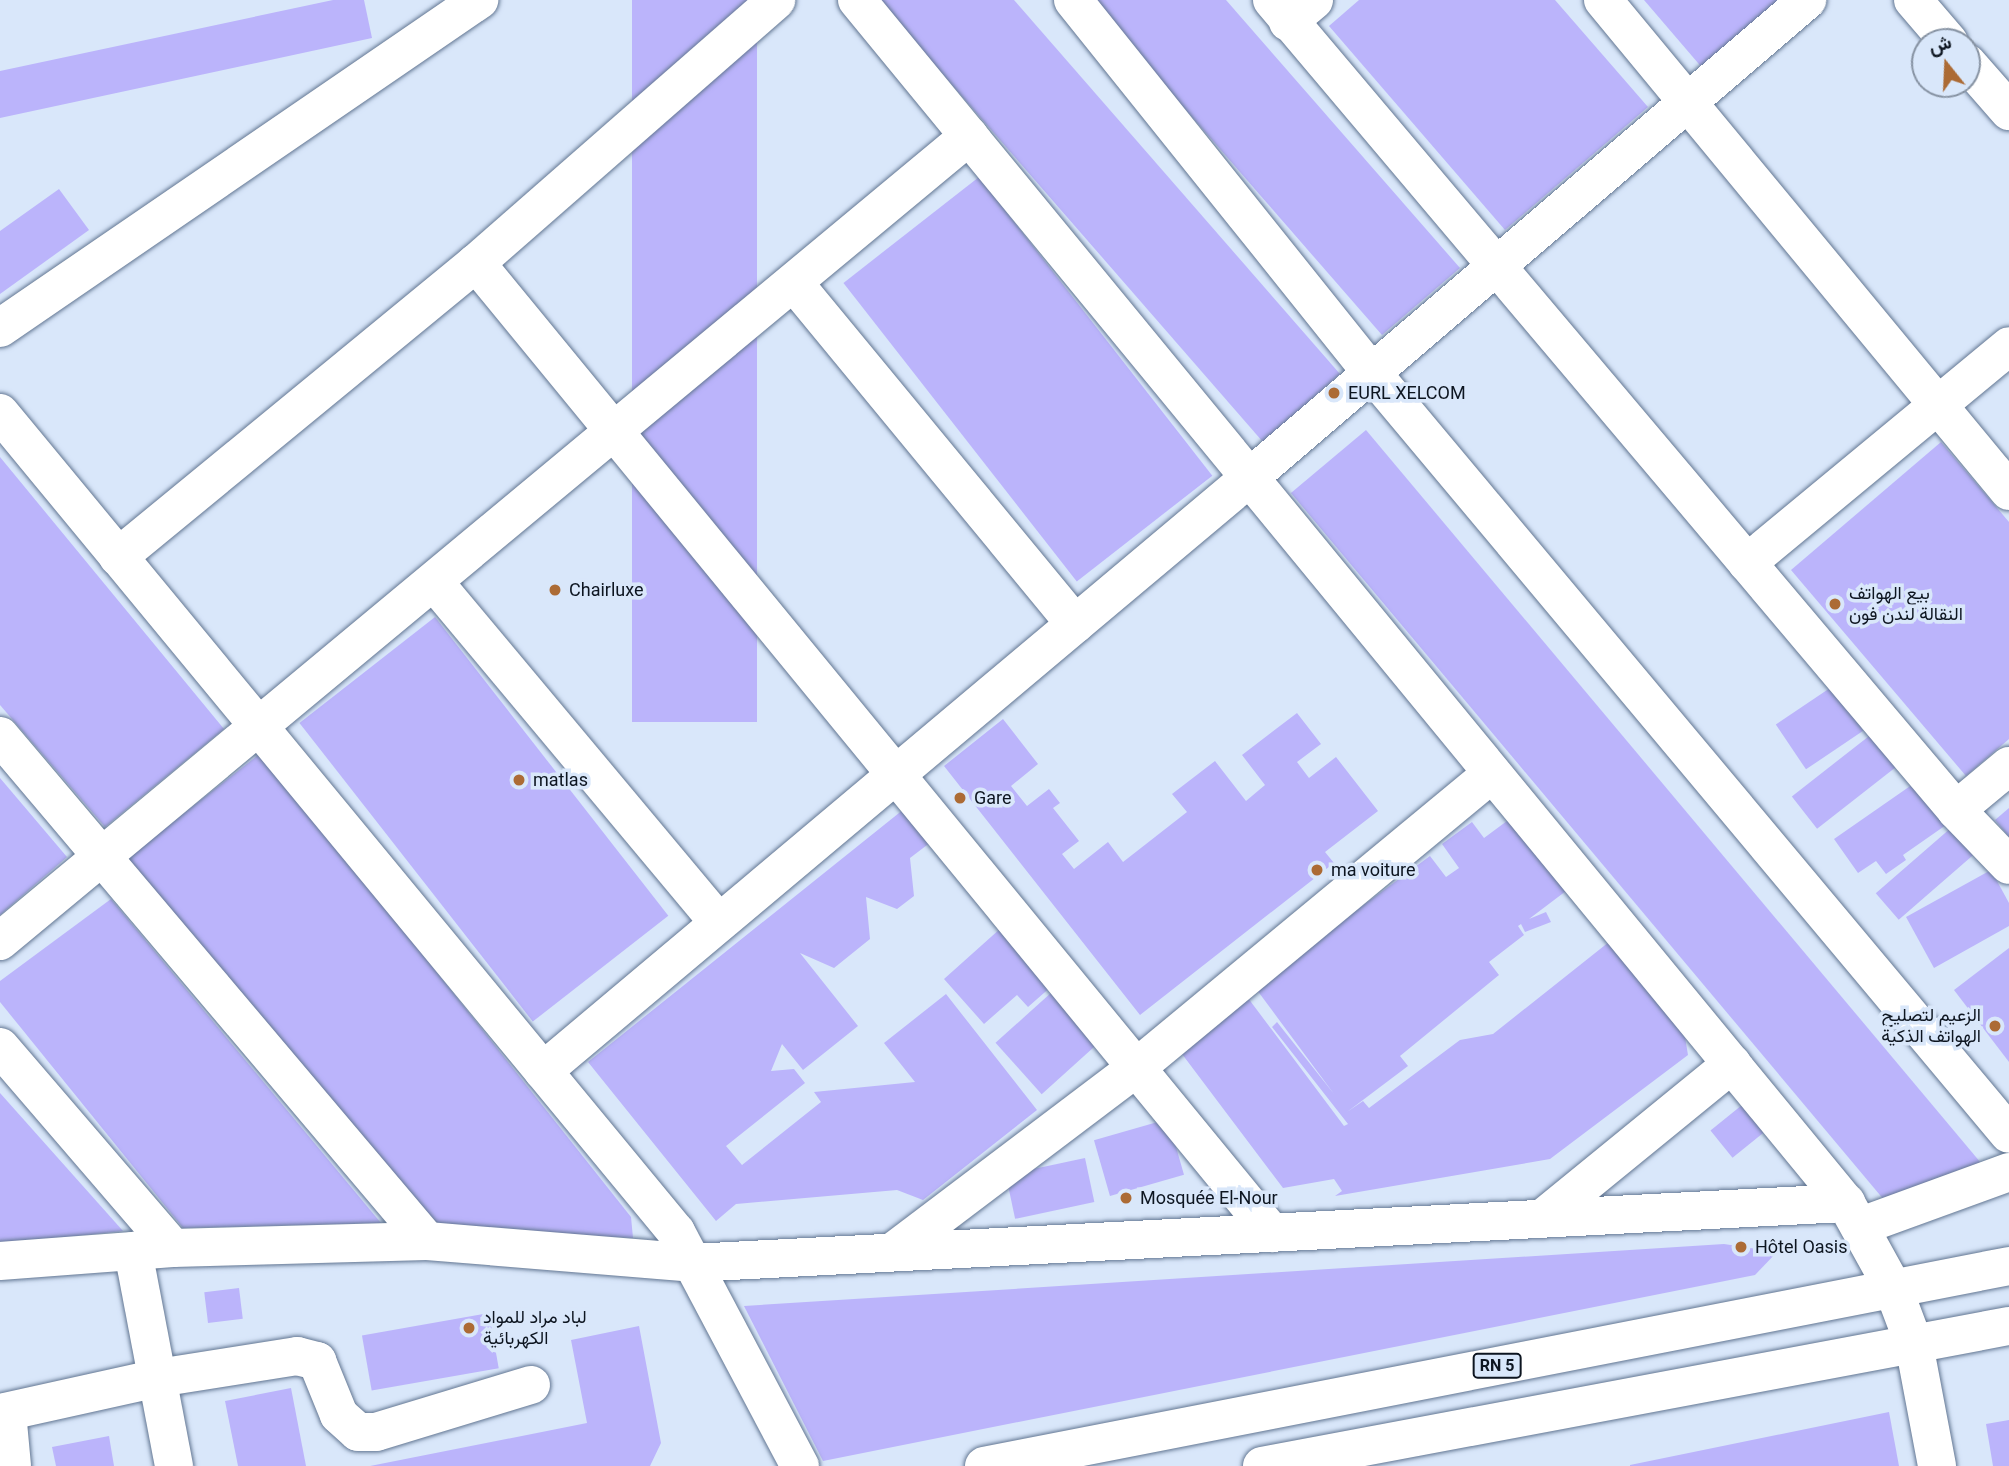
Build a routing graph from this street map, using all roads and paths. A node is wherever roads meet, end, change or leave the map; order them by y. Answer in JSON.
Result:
{"nodes":[{"id":1,"x":479,"y":0,"type":"edge"},
{"id":2,"x":776,"y":0,"type":"edge"},
{"id":3,"x":857,"y":0,"type":"edge"},
{"id":4,"x":1073,"y":0,"type":"edge"},
{"id":5,"x":1603,"y":0,"type":"edge"},
{"id":6,"x":1807,"y":0,"type":"edge"},
{"id":7,"x":1913,"y":0,"type":"edge"},
{"id":8,"x":1291,"y":7,"type":"edge"},
{"id":9,"x":1937,"y":28,"type":"edge"},
{"id":10,"x":1981,"y":79,"type":"edge"},
{"id":11,"x":1688,"y":102,"type":"junction"},
{"id":12,"x":2009,"y":111,"type":"edge"},
{"id":13,"x":969,"y":136,"type":"junction"},
{"id":14,"x":476,"y":263,"type":"junction"},
{"id":15,"x":1496,"y":266,"type":"junction"},
{"id":16,"x":794,"y":283,"type":"junction"},
{"id":17,"x":0,"y":328,"type":"edge"},
{"id":18,"x":2009,"y":346,"type":"edge"},
{"id":19,"x":1372,"y":373,"type":"junction"},
{"id":20,"x":1938,"y":405,"type":"junction"},
{"id":21,"x":0,"y":413,"type":"edge"},
{"id":22,"x":614,"y":433,"type":"junction"},
{"id":23,"x":1249,"y":478,"type":"junction"},
{"id":24,"x":2009,"y":491,"type":"edge"},
{"id":25,"x":118,"y":556,"type":"junction"},
{"id":26,"x":1747,"y":563,"type":"junction"},
{"id":27,"x":434,"y":582,"type":"junction"},
{"id":28,"x":1075,"y":624,"type":"junction"},
{"id":29,"x":258,"y":726,"type":"junction"},
{"id":30,"x":0,"y":736,"type":"edge"},
{"id":31,"x":2009,"y":766,"type":"edge"},
{"id":32,"x":1492,"y":774,"type":"junction"},
{"id":33,"x":895,"y":776,"type":"junction"},
{"id":34,"x":1956,"y":810,"type":"junction"},
{"id":35,"x":102,"y":857,"type":"junction"},
{"id":36,"x":2009,"y":865,"type":"edge"},
{"id":37,"x":719,"y":923,"type":"junction"},
{"id":38,"x":0,"y":941,"type":"edge"},
{"id":39,"x":0,"y":1047,"type":"edge"},
{"id":40,"x":1732,"y":1064,"type":"junction"},
{"id":41,"x":1136,"y":1068,"type":"junction"},
{"id":42,"x":543,"y":1071,"type":"junction"},
{"id":43,"x":2009,"y":1134,"type":"edge"},
{"id":44,"x":2009,"y":1172,"type":"edge"},
{"id":45,"x":1854,"y":1214,"type":"junction"},
{"id":46,"x":1543,"y":1218,"type":"junction"},
{"id":47,"x":1272,"y":1233,"type":"junction"},
{"id":48,"x":427,"y":1241,"type":"junction"},
{"id":49,"x":173,"y":1248,"type":"junction"},
{"id":50,"x":132,"y":1251,"type":"junction"},
{"id":51,"x":894,"y":1251,"type":"junction"},
{"id":52,"x":0,"y":1261,"type":"edge"},
{"id":53,"x":692,"y":1263,"type":"junction"},
{"id":54,"x":2009,"y":1266,"type":"edge"},
{"id":55,"x":1894,"y":1288,"type":"junction"},
{"id":56,"x":2009,"y":1326,"type":"edge"},
{"id":57,"x":1914,"y":1344,"type":"junction"},
{"id":58,"x":158,"y":1378,"type":"junction"},
{"id":59,"x":531,"y":1385,"type":"dead end"},
{"id":60,"x":4,"y":1412,"type":"edge"},
{"id":61,"x":12,"y":1466,"type":"edge"},
{"id":62,"x":174,"y":1466,"type":"edge"},
{"id":63,"x":800,"y":1466,"type":"edge"},
{"id":64,"x":984,"y":1466,"type":"edge"},
{"id":65,"x":1262,"y":1466,"type":"edge"},
{"id":66,"x":1937,"y":1466,"type":"edge"}],
"edges":[{"from":1,"to":17,"type":"street"},
{"from":2,"to":14,"type":"street"},
{"from":3,"to":13,"type":"street"},
{"from":4,"to":19,"type":"street"},
{"from":5,"to":11,"type":"street"},
{"from":6,"to":11,"type":"street"},
{"from":7,"to":9,"type":"street"},
{"from":8,"to":15,"type":"street"},
{"from":10,"to":12,"type":"street"},
{"from":11,"to":15,"type":"street"},
{"from":11,"to":20,"type":"street"},
{"from":13,"to":16,"type":"street"},
{"from":13,"to":23,"type":"street"},
{"from":14,"to":22,"type":"street"},
{"from":14,"to":25,"type":"street"},
{"from":15,"to":19,"type":"street"},
{"from":15,"to":26,"type":"street"},
{"from":16,"to":22,"type":"street"},
{"from":16,"to":28,"type":"street"},
{"from":18,"to":20,"type":"street"},
{"from":19,"to":23,"type":"street"},
{"from":19,"to":43,"type":"street"},
{"from":20,"to":24,"type":"street"},
{"from":20,"to":26,"type":"street"},
{"from":21,"to":25,"type":"street"},
{"from":22,"to":27,"type":"street"},
{"from":22,"to":33,"type":"street"},
{"from":23,"to":28,"type":"street"},
{"from":23,"to":32,"type":"street"},
{"from":25,"to":29,"type":"street"},
{"from":26,"to":34,"type":"street"},
{"from":27,"to":29,"type":"street"},
{"from":27,"to":37,"type":"street"},
{"from":28,"to":33,"type":"street"},
{"from":29,"to":35,"type":"street"},
{"from":29,"to":42,"type":"street"},
{"from":30,"to":35,"type":"street"},
{"from":31,"to":34,"type":"street"},
{"from":32,"to":40,"type":"street"},
{"from":32,"to":41,"type":"street"},
{"from":33,"to":37,"type":"street"},
{"from":33,"to":41,"type":"street"},
{"from":34,"to":36,"type":"street"},
{"from":35,"to":38,"type":"street"},
{"from":35,"to":48,"type":"street"},
{"from":37,"to":42,"type":"street"},
{"from":39,"to":49,"type":"street"},
{"from":40,"to":45,"type":"street"},
{"from":40,"to":46,"type":"street"},
{"from":41,"to":47,"type":"street"},
{"from":41,"to":51,"type":"street"},
{"from":42,"to":53,"type":"street"},
{"from":44,"to":45,"type":"street"},
{"from":45,"to":46,"type":"street"},
{"from":45,"to":55,"type":"street"},
{"from":46,"to":47,"type":"street"},
{"from":47,"to":51,"type":"street"},
{"from":48,"to":49,"type":"street"},
{"from":48,"to":53,"type":"street"},
{"from":49,"to":50,"type":"street"},
{"from":50,"to":52,"type":"street"},
{"from":50,"to":58,"type":"street"},
{"from":51,"to":53,"type":"street"},
{"from":53,"to":63,"type":"street"},
{"from":54,"to":55,"type":"street","number":"RN 5"},
{"from":55,"to":57,"type":"street"},
{"from":55,"to":64,"type":"street","number":"RN 5"},
{"from":56,"to":57,"type":"street"},
{"from":57,"to":65,"type":"street"},
{"from":57,"to":66,"type":"street"},
{"from":58,"to":59,"type":"street"},
{"from":58,"to":60,"type":"street"},
{"from":58,"to":62,"type":"street"},
{"from":60,"to":61,"type":"street"}]}
